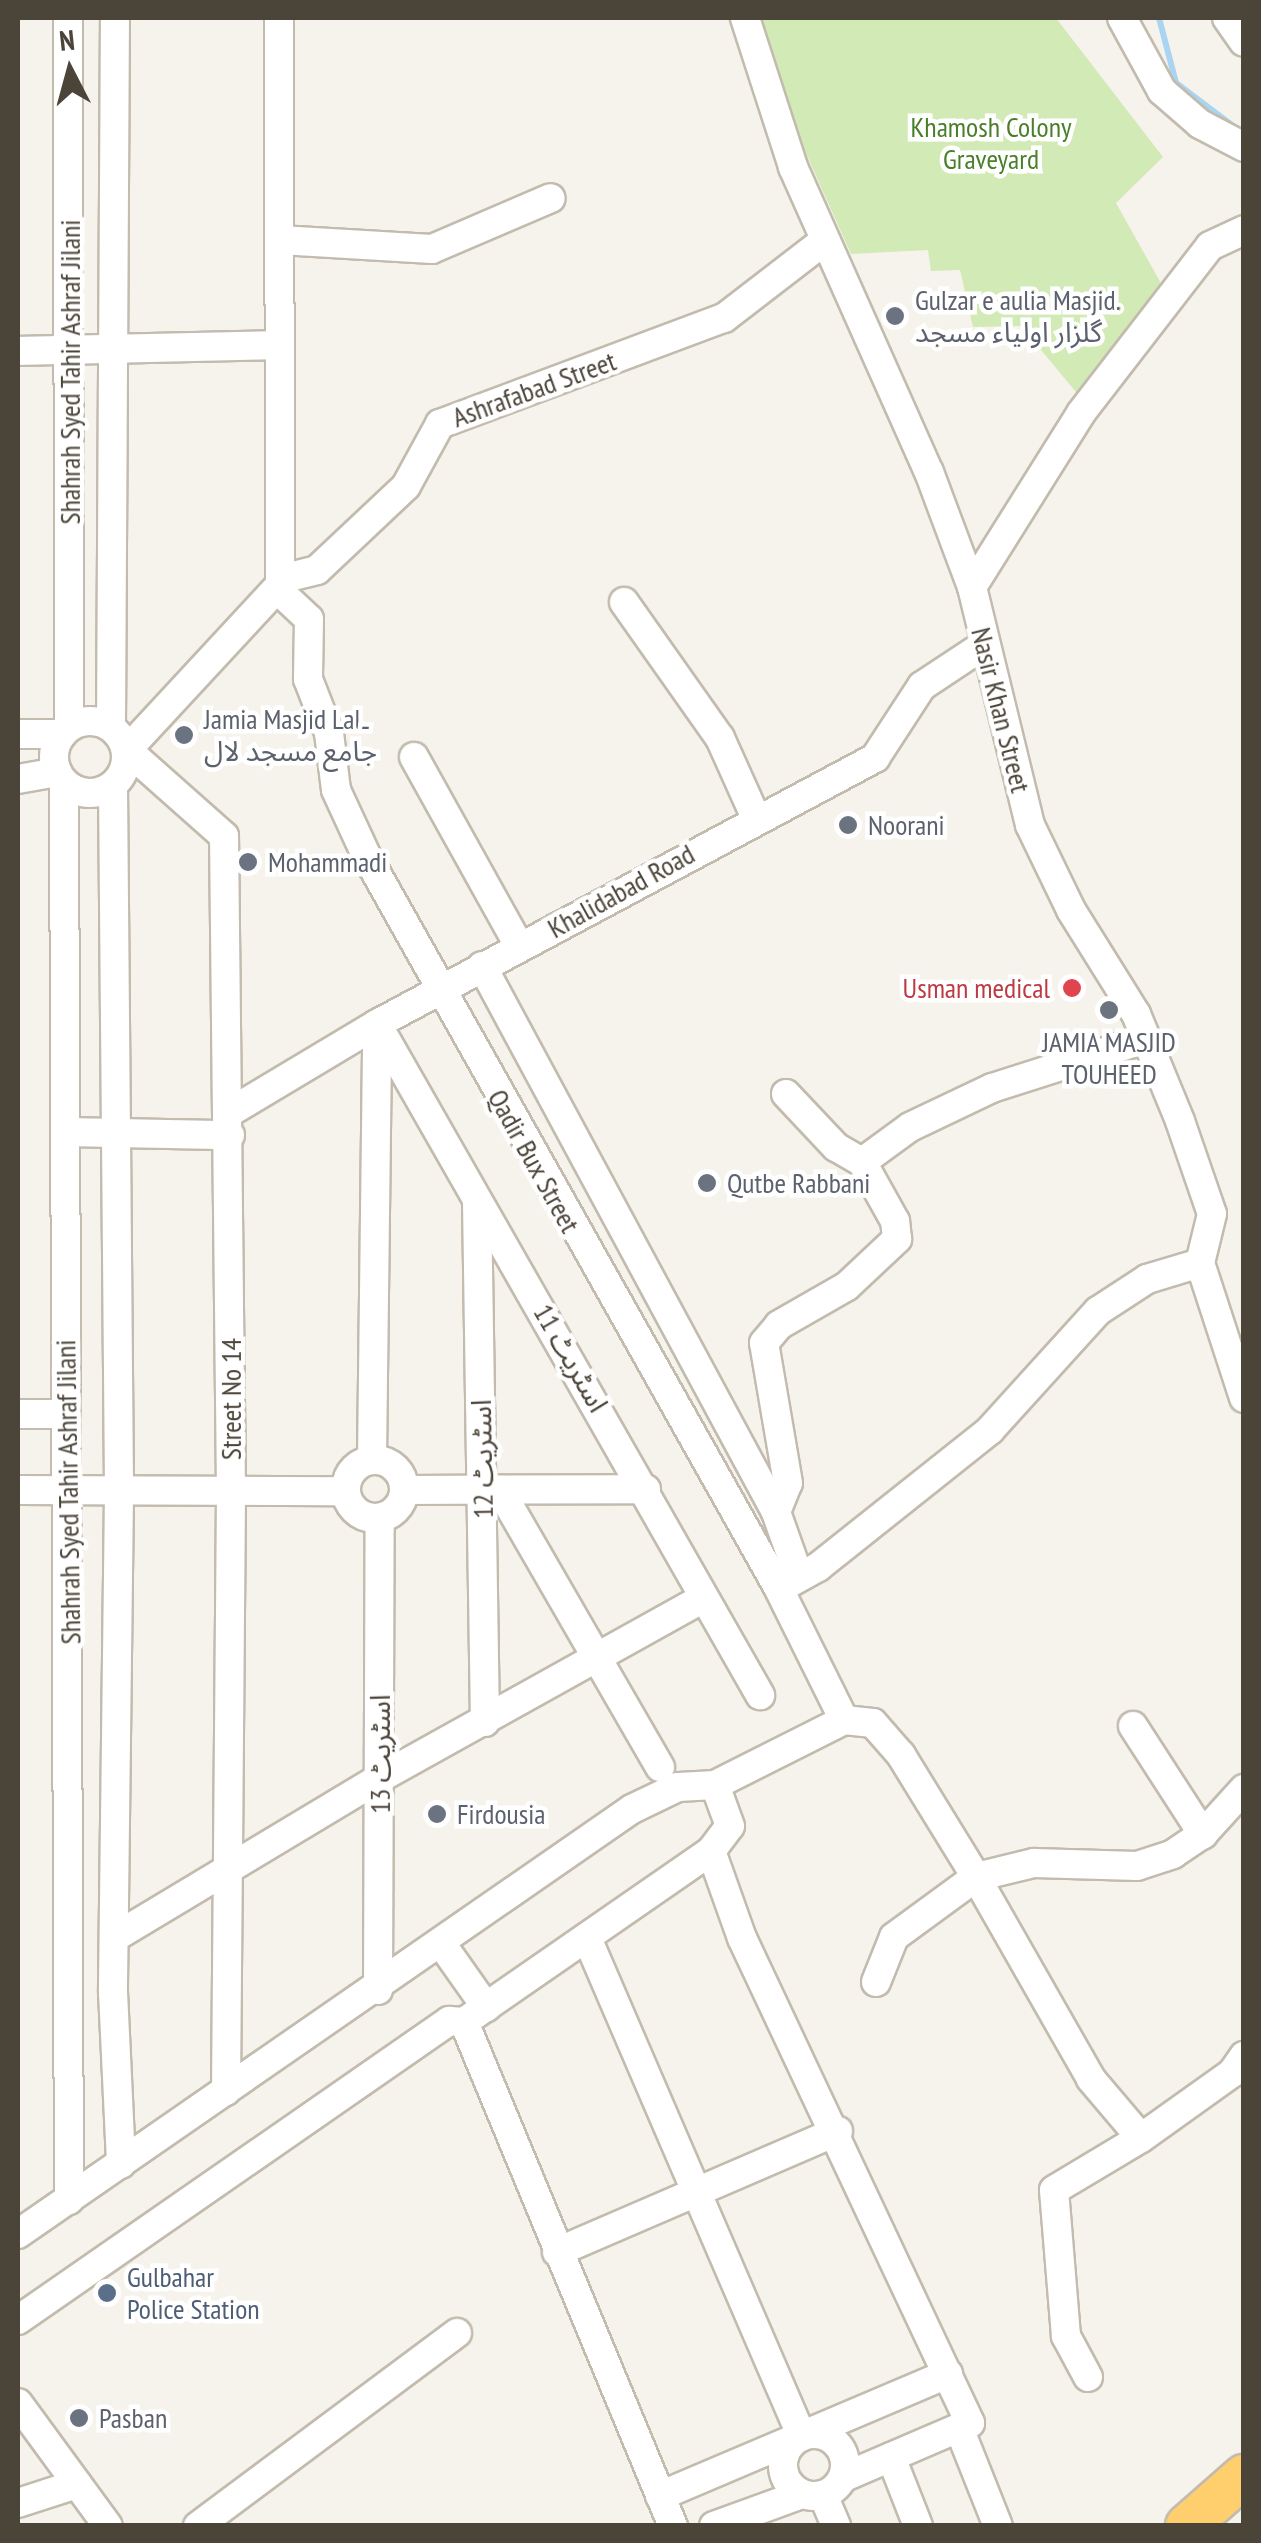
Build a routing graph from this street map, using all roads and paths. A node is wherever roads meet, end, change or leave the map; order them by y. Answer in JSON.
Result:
{"nodes":[{"id":1,"x":68,"y":18,"type":"edge"},
{"id":2,"x":115,"y":18,"type":"edge"},
{"id":3,"x":279,"y":18,"type":"edge"},
{"id":4,"x":745,"y":18,"type":"edge"},
{"id":5,"x":1122,"y":18,"type":"edge"},
{"id":6,"x":1226,"y":18,"type":"edge"},
{"id":7,"x":1244,"y":42,"type":"edge"},
{"id":8,"x":1244,"y":147,"type":"edge"},
{"id":9,"x":551,"y":198,"type":"dead end"},
{"id":10,"x":1244,"y":230,"type":"edge"},
{"id":11,"x":280,"y":240,"type":"junction"},
{"id":12,"x":824,"y":241,"type":"junction"},
{"id":13,"x":280,"y":345,"type":"junction"},
{"id":14,"x":116,"y":348,"type":"junction"},
{"id":15,"x":18,"y":350,"type":"edge"},
{"id":16,"x":70,"y":350,"type":"junction"},
{"id":17,"x":279,"y":584,"type":"junction"},
{"id":18,"x":972,"y":587,"type":"junction"},
{"id":19,"x":624,"y":602,"type":"dead end"},
{"id":20,"x":984,"y":645,"type":"junction"},
{"id":21,"x":66,"y":730,"type":"junction"},
{"id":22,"x":18,"y":734,"type":"edge"},
{"id":23,"x":119,"y":738,"type":"junction"},
{"id":24,"x":414,"y":757,"type":"dead end"},
{"id":25,"x":61,"y":778,"type":"junction"},
{"id":26,"x":18,"y":779,"type":"edge"},
{"id":27,"x":113,"y":786,"type":"junction"},
{"id":28,"x":756,"y":818,"type":"junction"},
{"id":29,"x":518,"y":946,"type":"junction"},
{"id":30,"x":482,"y":966,"type":"junction"},
{"id":31,"x":438,"y":991,"type":"junction"},
{"id":32,"x":377,"y":1024,"type":"junction"},
{"id":33,"x":1146,"y":1038,"type":"junction"},
{"id":34,"x":786,"y":1094,"type":"dead end"},
{"id":35,"x":230,"y":1124,"type":"junction"},
{"id":36,"x":67,"y":1132,"type":"junction"},
{"id":37,"x":115,"y":1134,"type":"junction"},
{"id":38,"x":862,"y":1162,"type":"junction"},
{"id":39,"x":476,"y":1195,"type":"junction"},
{"id":40,"x":1200,"y":1263,"type":"junction"},
{"id":41,"x":1244,"y":1398,"type":"edge"},
{"id":42,"x":18,"y":1414,"type":"edge"},
{"id":43,"x":66,"y":1414,"type":"junction"},
{"id":44,"x":372,"y":1460,"type":"junction"},
{"id":45,"x":646,"y":1489,"type":"junction"},
{"id":46,"x":18,"y":1490,"type":"edge"},
{"id":47,"x":69,"y":1490,"type":"junction"},
{"id":48,"x":405,"y":1490,"type":"junction"},
{"id":49,"x":492,"y":1490,"type":"junction"},
{"id":50,"x":345,"y":1491,"type":"junction"},
{"id":51,"x":231,"y":1492,"type":"junction"},
{"id":52,"x":119,"y":1493,"type":"junction"},
{"id":53,"x":776,"y":1512,"type":"junction"},
{"id":54,"x":380,"y":1518,"type":"junction"},
{"id":55,"x":789,"y":1583,"type":"junction"},
{"id":56,"x":702,"y":1599,"type":"junction"},
{"id":57,"x":596,"y":1659,"type":"junction"},
{"id":58,"x":760,"y":1695,"type":"dead end"},
{"id":59,"x":844,"y":1720,"type":"junction"},
{"id":60,"x":485,"y":1722,"type":"junction"},
{"id":61,"x":1132,"y":1726,"type":"dead end"},
{"id":62,"x":660,"y":1768,"type":"dead end"},
{"id":63,"x":380,"y":1778,"type":"junction"},
{"id":64,"x":715,"y":1786,"type":"junction"},
{"id":65,"x":1244,"y":1788,"type":"edge"},
{"id":66,"x":1203,"y":1834,"type":"junction"},
{"id":67,"x":711,"y":1851,"type":"junction"},
{"id":68,"x":230,"y":1865,"type":"junction"},
{"id":69,"x":976,"y":1877,"type":"junction"},
{"id":70,"x":117,"y":1902,"type":"junction"},
{"id":71,"x":70,"y":1910,"type":"junction"},
{"id":72,"x":115,"y":1937,"type":"junction"},
{"id":73,"x":587,"y":1938,"type":"junction"},
{"id":74,"x":443,"y":1946,"type":"junction"},
{"id":75,"x":876,"y":1982,"type":"dead end"},
{"id":76,"x":378,"y":1990,"type":"junction"},
{"id":77,"x":475,"y":2015,"type":"junction"},
{"id":78,"x":1244,"y":2056,"type":"edge"},
{"id":79,"x":226,"y":2092,"type":"junction"},
{"id":80,"x":838,"y":2131,"type":"junction"},
{"id":81,"x":1141,"y":2138,"type":"junction"},
{"id":82,"x":121,"y":2164,"type":"junction"},
{"id":83,"x":696,"y":2191,"type":"junction"},
{"id":84,"x":69,"y":2200,"type":"junction"},
{"id":85,"x":18,"y":2234,"type":"edge"},
{"id":86,"x":557,"y":2252,"type":"junction"},
{"id":87,"x":18,"y":2320,"type":"edge"},
{"id":88,"x":457,"y":2334,"type":"dead end"},
{"id":89,"x":948,"y":2374,"type":"junction"},
{"id":90,"x":1088,"y":2377,"type":"dead end"},
{"id":91,"x":19,"y":2407,"type":"edge"},
{"id":92,"x":958,"y":2428,"type":"junction"},
{"id":93,"x":802,"y":2437,"type":"junction"},
{"id":94,"x":891,"y":2457,"type":"junction"},
{"id":95,"x":1244,"y":2476,"type":"edge"},
{"id":96,"x":77,"y":2484,"type":"junction"},
{"id":97,"x":822,"y":2489,"type":"junction"},
{"id":98,"x":660,"y":2496,"type":"junction"},
{"id":99,"x":18,"y":2503,"type":"edge"},
{"id":100,"x":743,"y":2520,"type":"edge"},
{"id":101,"x":108,"y":2526,"type":"edge"},
{"id":102,"x":198,"y":2526,"type":"edge"},
{"id":103,"x":673,"y":2526,"type":"edge"},
{"id":104,"x":714,"y":2526,"type":"edge"},
{"id":105,"x":836,"y":2526,"type":"edge"},
{"id":106,"x":918,"y":2526,"type":"edge"},
{"id":107,"x":998,"y":2526,"type":"edge"},
{"id":108,"x":1187,"y":2526,"type":"edge"}],
"edges":[{"from":1,"to":16,"type":"street","name":"Shahrah Syed Tahir Ashraf Jilani"},
{"from":2,"to":14,"type":"street","name":"Shahrah Syed Tahir Ashraf Jilani"},
{"from":3,"to":11,"type":"street"},
{"from":4,"to":12,"type":"street","name":"Nasir Khan Street"},
{"from":5,"to":8,"type":"street"},
{"from":6,"to":7,"type":"street"},
{"from":9,"to":11,"type":"street"},
{"from":10,"to":18,"type":"street"},
{"from":11,"to":13,"type":"street"},
{"from":12,"to":17,"type":"street","name":"Ashrafabad Street"},
{"from":12,"to":18,"type":"street","name":"Nasir Khan Street"},
{"from":13,"to":14,"type":"street"},
{"from":13,"to":17,"type":"street"},
{"from":14,"to":16,"type":"street"},
{"from":14,"to":23,"type":"street","name":"Shahrah Syed Tahir Ashraf Jilani"},
{"from":15,"to":16,"type":"street"},
{"from":16,"to":21,"type":"street","name":"Shahrah Syed Tahir Ashraf Jilani"},
{"from":17,"to":23,"type":"street"},
{"from":17,"to":31,"type":"street","name":"Qadir Bux Street"},
{"from":18,"to":20,"type":"street","name":"Nasir Khan Street"},
{"from":19,"to":28,"type":"street"},
{"from":20,"to":28,"type":"street","name":"Khalidabad Road"},
{"from":20,"to":33,"type":"street","name":"Nasir Khan Street"},
{"from":21,"to":22,"type":"street"},
{"from":21,"to":23,"type":"street"},
{"from":21,"to":25,"type":"street"},
{"from":23,"to":27,"type":"street"},
{"from":23,"to":35,"type":"street","name":"Street No 14"},
{"from":24,"to":29,"type":"street"},
{"from":25,"to":26,"type":"street"},
{"from":25,"to":27,"type":"street"},
{"from":25,"to":36,"type":"street","name":"Shahrah Syed Tahir Ashraf Jilani"},
{"from":27,"to":37,"type":"street","name":"Shahrah Syed Tahir Ashraf Jilani"},
{"from":28,"to":29,"type":"street","name":"Khalidabad Road"},
{"from":29,"to":30,"type":"street","name":"Khalidabad Road"},
{"from":30,"to":31,"type":"street","name":"Khalidabad Road"},
{"from":30,"to":53,"type":"street"},
{"from":31,"to":32,"type":"street","name":"Khalidabad Road"},
{"from":31,"to":55,"type":"street","name":"Qadir Bux Street"},
{"from":32,"to":35,"type":"street","name":"Khalidabad Road"},
{"from":32,"to":39,"type":"street","name":"اسٹریٹ 11"},
{"from":32,"to":44,"type":"street"},
{"from":33,"to":38,"type":"street"},
{"from":33,"to":40,"type":"street","name":"Nasir Khan Street"},
{"from":34,"to":38,"type":"street"},
{"from":35,"to":37,"type":"street"},
{"from":35,"to":51,"type":"street","name":"Street No 14"},
{"from":36,"to":37,"type":"street"},
{"from":36,"to":43,"type":"street","name":"Shahrah Syed Tahir Ashraf Jilani"},
{"from":37,"to":52,"type":"street","name":"Shahrah Syed Tahir Ashraf Jilani"},
{"from":38,"to":53,"type":"street"},
{"from":39,"to":45,"type":"street","name":"اسٹریٹ 11"},
{"from":39,"to":49,"type":"street","name":"اسٹریٹ 12"},
{"from":40,"to":41,"type":"street"},
{"from":40,"to":55,"type":"street"},
{"from":42,"to":43,"type":"street"},
{"from":43,"to":47,"type":"street","name":"Shahrah Syed Tahir Ashraf Jilani"},
{"from":44,"to":48,"type":"street"},
{"from":44,"to":50,"type":"street"},
{"from":45,"to":49,"type":"street"},
{"from":45,"to":56,"type":"street","name":"اسٹریٹ 11"},
{"from":46,"to":47,"type":"street"},
{"from":47,"to":52,"type":"street"},
{"from":47,"to":71,"type":"street","name":"Shahrah Syed Tahir Ashraf Jilani"},
{"from":48,"to":49,"type":"street"},
{"from":48,"to":54,"type":"street"},
{"from":49,"to":57,"type":"street"},
{"from":49,"to":60,"type":"street","name":"اسٹریٹ 12"},
{"from":50,"to":51,"type":"street"},
{"from":50,"to":54,"type":"street"},
{"from":51,"to":52,"type":"street"},
{"from":51,"to":68,"type":"street","name":"Street No 14"},
{"from":52,"to":70,"type":"street","name":"Shahrah Syed Tahir Ashraf Jilani"},
{"from":53,"to":55,"type":"street"},
{"from":54,"to":63,"type":"street","name":"اسٹریٹ 13"},
{"from":55,"to":59,"type":"street","name":"Qadir Bux Street"},
{"from":56,"to":57,"type":"street"},
{"from":56,"to":58,"type":"street","name":"اسٹریٹ 11"},
{"from":57,"to":60,"type":"street"},
{"from":57,"to":62,"type":"street"},
{"from":59,"to":64,"type":"street"},
{"from":59,"to":69,"type":"street"},
{"from":60,"to":63,"type":"street"},
{"from":61,"to":66,"type":"street"},
{"from":63,"to":68,"type":"street"},
{"from":63,"to":76,"type":"street","name":"اسٹریٹ 13"},
{"from":64,"to":67,"type":"street"},
{"from":64,"to":74,"type":"street"},
{"from":65,"to":66,"type":"street"},
{"from":66,"to":69,"type":"street"},
{"from":67,"to":73,"type":"street"},
{"from":67,"to":80,"type":"street"},
{"from":68,"to":72,"type":"street"},
{"from":68,"to":79,"type":"street","name":"Street No 14"},
{"from":69,"to":75,"type":"street"},
{"from":69,"to":81,"type":"street"},
{"from":70,"to":71,"type":"street"},
{"from":70,"to":72,"type":"street","name":"Shahrah Syed Tahir Ashraf Jilani"},
{"from":71,"to":84,"type":"street","name":"Shahrah Syed Tahir Ashraf Jilani"},
{"from":72,"to":82,"type":"street","name":"Shahrah Syed Tahir Ashraf Jilani"},
{"from":73,"to":77,"type":"street"},
{"from":73,"to":83,"type":"street"},
{"from":74,"to":76,"type":"street"},
{"from":74,"to":77,"type":"street"},
{"from":76,"to":79,"type":"street"},
{"from":77,"to":86,"type":"street"},
{"from":77,"to":87,"type":"street"},
{"from":78,"to":81,"type":"street"},
{"from":79,"to":82,"type":"street"},
{"from":80,"to":83,"type":"street"},
{"from":80,"to":89,"type":"street"},
{"from":81,"to":90,"type":"street"},
{"from":82,"to":84,"type":"street"},
{"from":83,"to":86,"type":"street"},
{"from":83,"to":93,"type":"street"},
{"from":84,"to":85,"type":"street"},
{"from":86,"to":98,"type":"street"},
{"from":88,"to":102,"type":"street"},
{"from":89,"to":92,"type":"street"},
{"from":89,"to":93,"type":"street"},
{"from":91,"to":96,"type":"street"},
{"from":92,"to":94,"type":"street"},
{"from":92,"to":107,"type":"street"},
{"from":93,"to":97,"type":"street"},
{"from":93,"to":97,"type":"street"},
{"from":93,"to":98,"type":"street"},
{"from":94,"to":97,"type":"street"},
{"from":94,"to":106,"type":"street"},
{"from":95,"to":108,"type":"highway"},
{"from":96,"to":99,"type":"street"},
{"from":96,"to":101,"type":"street"},
{"from":97,"to":100,"type":"street"},
{"from":97,"to":105,"type":"street"},
{"from":98,"to":103,"type":"street"},
{"from":100,"to":104,"type":"street"}]}
